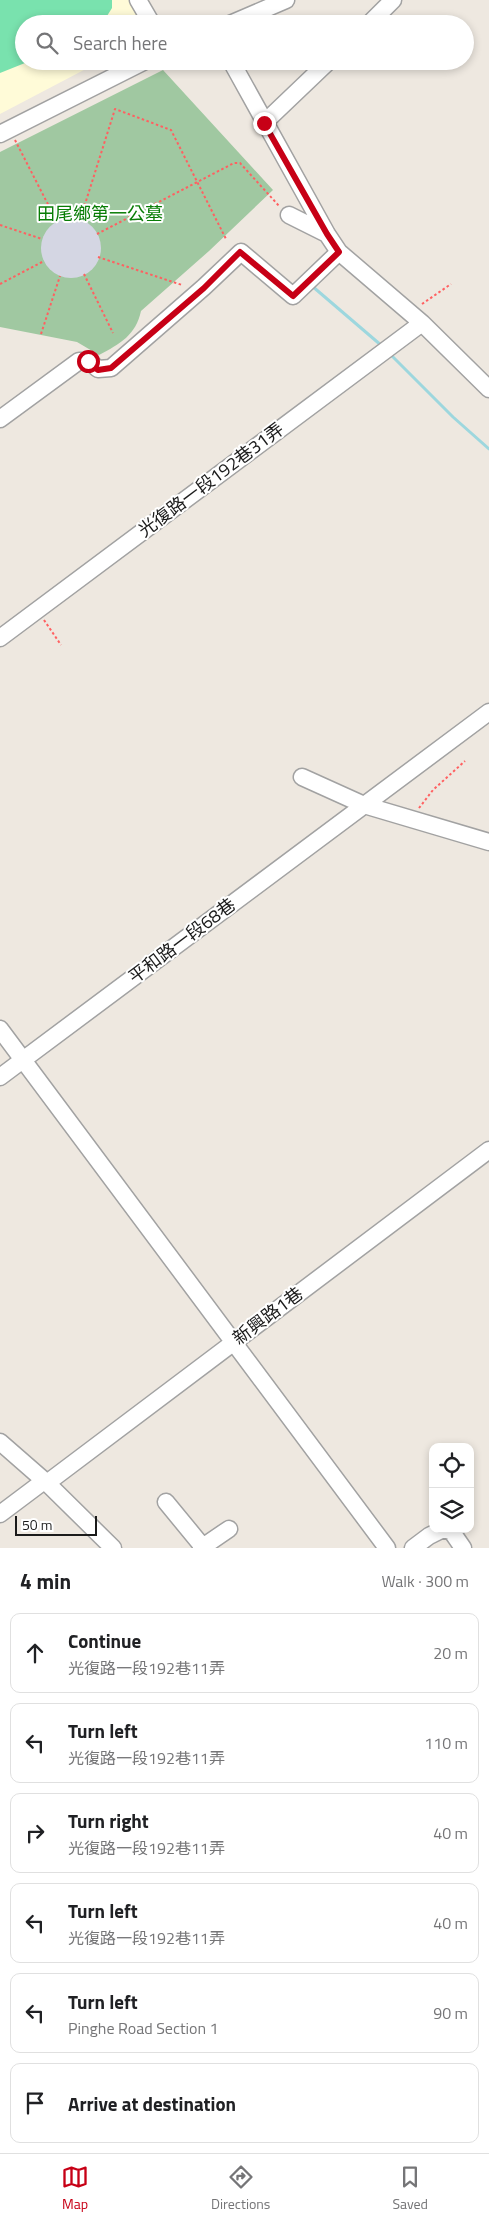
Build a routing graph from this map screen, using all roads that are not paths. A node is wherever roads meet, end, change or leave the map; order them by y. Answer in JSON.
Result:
{"nodes":[{"id":1,"x":138,"y":0,"type":"edge"},
{"id":2,"x":286,"y":0,"type":"edge"},
{"id":3,"x":393,"y":0,"type":"edge"},
{"id":4,"x":147,"y":15,"type":"edge"},
{"id":5,"x":251,"y":15,"type":"edge"},
{"id":6,"x":378,"y":15,"type":"edge"},
{"id":7,"x":127,"y":70,"type":"edge"},
{"id":8,"x":237,"y":70,"type":"edge"},
{"id":9,"x":320,"y":70,"type":"edge"},
{"id":10,"x":264,"y":123,"type":"junction"},
{"id":11,"x":5,"y":132,"type":"edge"},
{"id":12,"x":289,"y":215,"type":"road end"},
{"id":13,"x":327,"y":234,"type":"junction"},
{"id":14,"x":339,"y":252,"type":"junction"},
{"id":15,"x":416,"y":318,"type":"junction"},
{"id":16,"x":489,"y":390,"type":"edge"},
{"id":17,"x":0,"y":419,"type":"edge"},
{"id":18,"x":0,"y":638,"type":"edge"},
{"id":19,"x":489,"y":712,"type":"edge"},
{"id":20,"x":302,"y":777,"type":"dead end"},
{"id":21,"x":364,"y":805,"type":"junction"},
{"id":22,"x":489,"y":842,"type":"edge"},
{"id":23,"x":0,"y":1029,"type":"edge"},
{"id":24,"x":23,"y":1060,"type":"junction"},
{"id":25,"x":0,"y":1077,"type":"edge"},
{"id":26,"x":489,"y":1150,"type":"edge"},
{"id":27,"x":234,"y":1342,"type":"junction"},
{"id":28,"x":0,"y":1442,"type":"edge"},
{"id":29,"x":45,"y":1482,"type":"junction"},
{"id":30,"x":166,"y":1502,"type":"dead end"},
{"id":31,"x":0,"y":1514,"type":"edge"},
{"id":32,"x":229,"y":1529,"type":"dead end"},
{"id":33,"x":435,"y":1533,"type":"edge"},
{"id":34,"x":453,"y":1533,"type":"edge"},
{"id":35,"x":113,"y":1548,"type":"edge"},
{"id":36,"x":202,"y":1548,"type":"edge"},
{"id":37,"x":387,"y":1548,"type":"edge"},
{"id":38,"x":413,"y":1548,"type":"edge"},
{"id":39,"x":463,"y":1548,"type":"edge"}],
"edges":[{"from":1,"to":4,"type":"street"},
{"from":2,"to":5,"type":"street"},
{"from":3,"to":6,"type":"street"},
{"from":7,"to":11,"type":"street"},
{"from":8,"to":10,"type":"street"},
{"from":9,"to":10,"type":"street"},
{"from":10,"to":13,"type":"street"},
{"from":12,"to":13,"type":"street"},
{"from":13,"to":14,"type":"street"},
{"from":14,"to":15,"type":"street"},
{"from":14,"to":17,"type":"street"},
{"from":15,"to":16,"type":"street"},
{"from":15,"to":18,"type":"street","name":"光復路一段192巷31弄"},
{"from":19,"to":21,"type":"street","name":"平和路一段68巷"},
{"from":20,"to":21,"type":"street"},
{"from":21,"to":22,"type":"street"},
{"from":21,"to":24,"type":"street","name":"平和路一段68巷"},
{"from":23,"to":24,"type":"street"},
{"from":24,"to":25,"type":"street","name":"平和路一段68巷"},
{"from":24,"to":27,"type":"street"},
{"from":26,"to":27,"type":"street","name":"新興路1巷"},
{"from":27,"to":29,"type":"street","name":"新興路1巷"},
{"from":27,"to":37,"type":"street"},
{"from":28,"to":29,"type":"street"},
{"from":29,"to":31,"type":"street","name":"新興路1巷"},
{"from":29,"to":35,"type":"street"},
{"from":30,"to":36,"type":"street"},
{"from":32,"to":36,"type":"street"},
{"from":33,"to":38,"type":"street"},
{"from":34,"to":39,"type":"street"}]}
